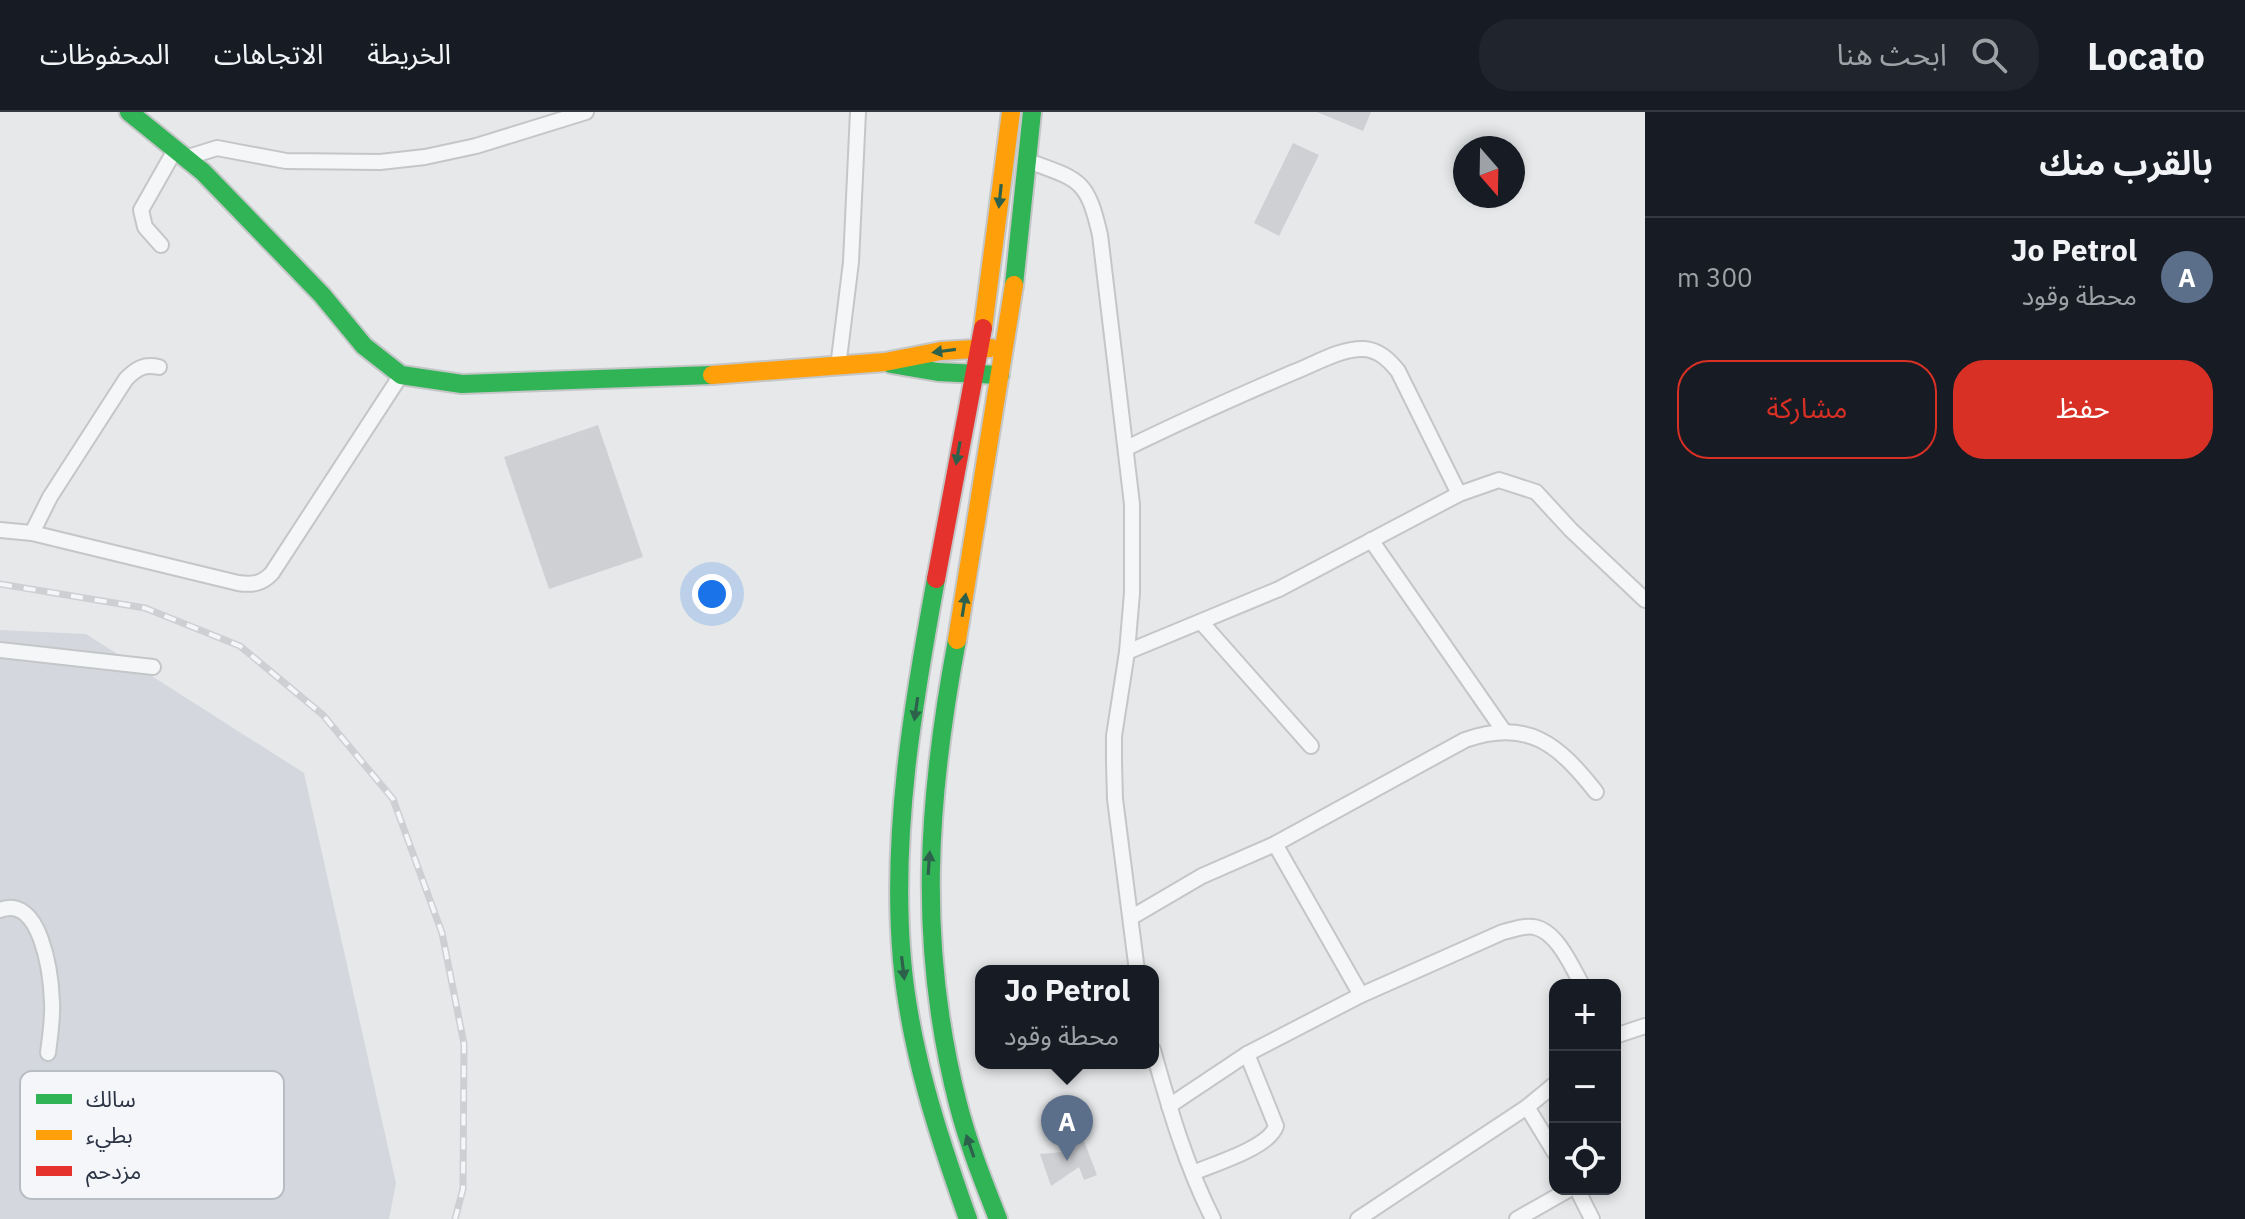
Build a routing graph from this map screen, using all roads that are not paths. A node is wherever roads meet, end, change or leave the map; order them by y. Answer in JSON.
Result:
{"nodes":[{"id":1,"x":129,"y":112,"type":"edge"},
{"id":2,"x":586,"y":112,"type":"edge"},
{"id":3,"x":858,"y":112,"type":"edge"},
{"id":4,"x":1032,"y":112,"type":"edge"},
{"id":5,"x":1009,"y":114,"type":"edge"},
{"id":6,"x":180,"y":154,"type":"junction"},
{"id":7,"x":1028,"y":161,"type":"junction"},
{"id":8,"x":161,"y":245,"type":"dead end"},
{"id":9,"x":1005,"y":347,"type":"junction"},
{"id":10,"x":979,"y":349,"type":"junction"},
{"id":11,"x":885,"y":362,"type":"junction"},
{"id":12,"x":159,"y":367,"type":"dead end"},
{"id":13,"x":838,"y":367,"type":"junction"},
{"id":14,"x":973,"y":373,"type":"junction"},
{"id":15,"x":401,"y":375,"type":"junction"},
{"id":16,"x":1000,"y":375,"type":"junction"},
{"id":17,"x":1127,"y":448,"type":"junction"},
{"id":18,"x":1459,"y":494,"type":"junction"},
{"id":19,"x":0,"y":530,"type":"edge"},
{"id":20,"x":32,"y":533,"type":"junction"},
{"id":21,"x":1371,"y":540,"type":"junction"},
{"id":22,"x":1642,"y":593,"type":"edge"},
{"id":23,"x":1202,"y":623,"type":"junction"},
{"id":24,"x":0,"y":650,"type":"edge"},
{"id":25,"x":1127,"y":652,"type":"junction"},
{"id":26,"x":153,"y":667,"type":"dead end"},
{"id":27,"x":1503,"y":730,"type":"junction"},
{"id":28,"x":1311,"y":746,"type":"dead end"},
{"id":29,"x":1596,"y":792,"type":"dead end"},
{"id":30,"x":1275,"y":844,"type":"junction"},
{"id":31,"x":0,"y":910,"type":"edge"},
{"id":32,"x":1132,"y":917,"type":"junction"},
{"id":33,"x":1136,"y":965,"type":"edge"},
{"id":34,"x":1578,"y":979,"type":"edge"},
{"id":35,"x":1361,"y":995,"type":"junction"},
{"id":36,"x":1645,"y":1026,"type":"edge"},
{"id":37,"x":1621,"y":1034,"type":"edge"},
{"id":38,"x":48,"y":1053,"type":"dead end"},
{"id":39,"x":1247,"y":1054,"type":"junction"},
{"id":40,"x":1158,"y":1069,"type":"edge"},
{"id":41,"x":1549,"y":1089,"type":"edge"},
{"id":42,"x":1169,"y":1106,"type":"junction"},
{"id":43,"x":1527,"y":1107,"type":"junction"},
{"id":44,"x":1549,"y":1143,"type":"edge"},
{"id":45,"x":1193,"y":1173,"type":"junction"},
{"id":46,"x":1559,"y":1195,"type":"edge"},
{"id":47,"x":1580,"y":1195,"type":"edge"},
{"id":48,"x":968,"y":1219,"type":"edge"},
{"id":49,"x":998,"y":1219,"type":"edge"},
{"id":50,"x":1213,"y":1219,"type":"edge"},
{"id":51,"x":1358,"y":1219,"type":"edge"},
{"id":52,"x":1517,"y":1219,"type":"edge"},
{"id":53,"x":1592,"y":1219,"type":"edge"}],
"edges":[{"from":1,"to":6,"type":"main road"},
{"from":2,"to":6,"type":"street"},
{"from":3,"to":13,"type":"street"},
{"from":4,"to":7,"type":"main road"},
{"from":5,"to":10,"type":"main road","one_way":true},
{"from":6,"to":8,"type":"street"},
{"from":6,"to":15,"type":"main road"},
{"from":7,"to":9,"type":"main road"},
{"from":7,"to":17,"type":"street"},
{"from":9,"to":10,"type":"main road"},
{"from":9,"to":16,"type":"main road"},
{"from":10,"to":11,"type":"main road","one_way":true},
{"from":10,"to":14,"type":"main road"},
{"from":11,"to":13,"type":"main road"},
{"from":11,"to":14,"type":"main road"},
{"from":12,"to":20,"type":"street"},
{"from":13,"to":15,"type":"main road"},
{"from":14,"to":16,"type":"main road"},
{"from":14,"to":48,"type":"main road","one_way":true},
{"from":15,"to":20,"type":"street"},
{"from":49,"to":16,"type":"main road","one_way":true},
{"from":17,"to":18,"type":"street"},
{"from":17,"to":25,"type":"street"},
{"from":18,"to":21,"type":"street"},
{"from":18,"to":22,"type":"street"},
{"from":19,"to":20,"type":"street"},
{"from":21,"to":23,"type":"street"},
{"from":21,"to":27,"type":"street"},
{"from":23,"to":25,"type":"street"},
{"from":23,"to":28,"type":"street"},
{"from":24,"to":26,"type":"street"},
{"from":25,"to":32,"type":"street"},
{"from":27,"to":29,"type":"street"},
{"from":27,"to":30,"type":"street"},
{"from":30,"to":32,"type":"street"},
{"from":30,"to":35,"type":"street"},
{"from":31,"to":38,"type":"street"},
{"from":32,"to":33,"type":"street"},
{"from":34,"to":35,"type":"street"},
{"from":35,"to":39,"type":"street"},
{"from":36,"to":37,"type":"street"},
{"from":39,"to":42,"type":"street"},
{"from":39,"to":45,"type":"street"},
{"from":40,"to":42,"type":"street"},
{"from":41,"to":43,"type":"street"},
{"from":42,"to":45,"type":"street"},
{"from":43,"to":44,"type":"street"},
{"from":43,"to":51,"type":"street"},
{"from":45,"to":50,"type":"street"},
{"from":46,"to":52,"type":"street"},
{"from":47,"to":53,"type":"street"}]}
